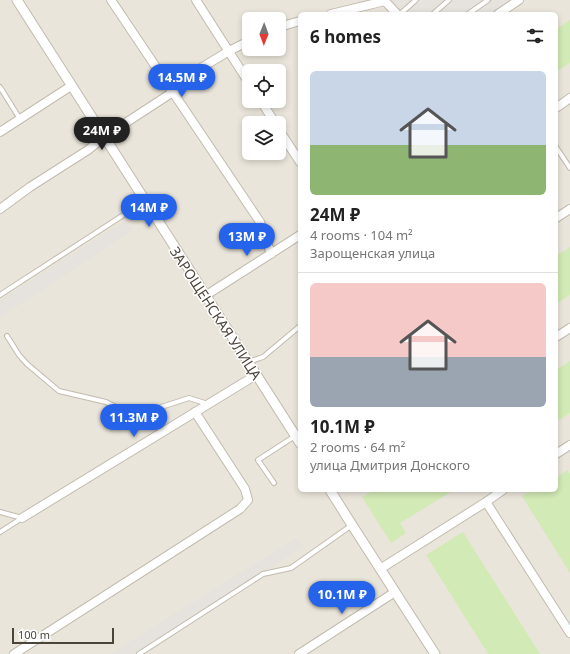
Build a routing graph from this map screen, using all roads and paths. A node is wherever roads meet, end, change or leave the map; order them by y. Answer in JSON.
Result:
{"nodes":[{"id":1,"x":17,"y":0,"type":"edge"},
{"id":2,"x":112,"y":0,"type":"edge"},
{"id":3,"x":196,"y":0,"type":"edge"},
{"id":4,"x":416,"y":0,"type":"edge"},
{"id":5,"x":449,"y":0,"type":"edge"},
{"id":6,"x":488,"y":0,"type":"edge"},
{"id":7,"x":519,"y":0,"type":"edge"},
{"id":8,"x":339,"y":12,"type":"edge"},
{"id":9,"x":397,"y":12,"type":"edge"},
{"id":10,"x":401,"y":12,"type":"edge"},
{"id":11,"x":435,"y":12,"type":"edge"},
{"id":12,"x":471,"y":12,"type":"edge"},
{"id":13,"x":501,"y":12,"type":"edge"},
{"id":14,"x":298,"y":22,"type":"edge"},
{"id":15,"x":286,"y":25,"type":"edge"},
{"id":16,"x":242,"y":44,"type":"edge"},
{"id":17,"x":229,"y":51,"type":"junction"},
{"id":18,"x":242,"y":72,"type":"edge"},
{"id":19,"x":71,"y":86,"type":"junction"},
{"id":20,"x":0,"y":87,"type":"edge"},
{"id":21,"x":173,"y":92,"type":"junction"},
{"id":22,"x":570,"y":98,"type":"edge"},
{"id":23,"x":558,"y":107,"type":"edge"},
{"id":24,"x":20,"y":119,"type":"junction"},
{"id":25,"x":0,"y":132,"type":"edge"},
{"id":26,"x":104,"y":137,"type":"junction"},
{"id":27,"x":286,"y":140,"type":"edge"},
{"id":28,"x":558,"y":150,"type":"edge"},
{"id":29,"x":298,"y":157,"type":"edge"},
{"id":30,"x":570,"y":168,"type":"edge"},
{"id":31,"x":145,"y":202,"type":"junction"},
{"id":32,"x":0,"y":209,"type":"edge"},
{"id":33,"x":570,"y":209,"type":"edge"},
{"id":34,"x":558,"y":217,"type":"edge"},
{"id":35,"x":298,"y":236,"type":"edge"},
{"id":36,"x":271,"y":254,"type":"junction"},
{"id":37,"x":0,"y":295,"type":"edge"},
{"id":38,"x":205,"y":296,"type":"junction"},
{"id":39,"x":298,"y":328,"type":"edge"},
{"id":40,"x":570,"y":328,"type":"edge"},
{"id":41,"x":7,"y":336,"type":"dead end"},
{"id":42,"x":558,"y":336,"type":"edge"},
{"id":43,"x":248,"y":362,"type":"junction"},
{"id":44,"x":256,"y":375,"type":"junction"},
{"id":45,"x":208,"y":404,"type":"junction"},
{"id":46,"x":195,"y":412,"type":"junction"},
{"id":47,"x":298,"y":440,"type":"edge"},
{"id":48,"x":570,"y":445,"type":"edge"},
{"id":49,"x":558,"y":453,"type":"edge"},
{"id":50,"x":274,"y":483,"type":"dead end"},
{"id":51,"x":331,"y":492,"type":"edge"},
{"id":52,"x":500,"y":492,"type":"edge"},
{"id":53,"x":486,"y":502,"type":"junction"},
{"id":54,"x":0,"y":512,"type":"edge"},
{"id":55,"x":22,"y":518,"type":"junction"},
{"id":56,"x":352,"y":525,"type":"junction"},
{"id":57,"x":0,"y":532,"type":"edge"},
{"id":58,"x":380,"y":569,"type":"junction"},
{"id":59,"x":395,"y":592,"type":"junction"},
{"id":60,"x":570,"y":633,"type":"edge"},
{"id":61,"x":14,"y":654,"type":"edge"},
{"id":62,"x":140,"y":654,"type":"edge"},
{"id":63,"x":299,"y":654,"type":"edge"},
{"id":64,"x":435,"y":654,"type":"edge"}],
"edges":[{"from":1,"to":19,"type":"street","name":"ЗАРОЩЕНСКАЯ УЛИЦА"},
{"from":2,"to":21,"type":"street"},
{"from":3,"to":17,"type":"street"},
{"from":4,"to":10,"type":"lane"},
{"from":5,"to":11,"type":"lane"},
{"from":6,"to":12,"type":"lane"},
{"from":7,"to":13,"type":"street"},
{"from":8,"to":9,"type":"street"},
{"from":14,"to":15,"type":"street"},
{"from":16,"to":17,"type":"street"},
{"from":17,"to":18,"type":"street"},
{"from":17,"to":21,"type":"street"},
{"from":19,"to":24,"type":"street"},
{"from":19,"to":26,"type":"street","name":"ЗАРОЩЕНСКАЯ УЛИЦА"},
{"from":20,"to":24,"type":"lane"},
{"from":21,"to":26,"type":"street"},
{"from":21,"to":36,"type":"street"},
{"from":22,"to":23,"type":"street"},
{"from":24,"to":25,"type":"street"},
{"from":26,"to":31,"type":"street","name":"ЗАРОЩЕНСКАЯ УЛИЦА"},
{"from":26,"to":32,"type":"street"},
{"from":27,"to":29,"type":"street"},
{"from":28,"to":30,"type":"lane"},
{"from":31,"to":37,"type":"lane"},
{"from":31,"to":38,"type":"street","name":"ЗАРОЩЕНСКАЯ УЛИЦА"},
{"from":33,"to":34,"type":"street"},
{"from":35,"to":36,"type":"street"},
{"from":36,"to":38,"type":"street"},
{"from":38,"to":43,"type":"street","name":"ЗАРОЩЕНСКАЯ УЛИЦА"},
{"from":39,"to":43,"type":"lane"},
{"from":40,"to":42,"type":"street"},
{"from":41,"to":45,"type":"lane"},
{"from":43,"to":44,"type":"street","name":"ЗАРОЩЕНСКАЯ УЛИЦА"},
{"from":44,"to":45,"type":"street"},
{"from":44,"to":47,"type":"street","name":"ЗАРОЩЕНСКАЯ УЛИЦА"},
{"from":45,"to":46,"type":"street"},
{"from":46,"to":55,"type":"street"},
{"from":46,"to":61,"type":"street"},
{"from":47,"to":50,"type":"lane"},
{"from":48,"to":49,"type":"street"},
{"from":51,"to":56,"type":"street"},
{"from":52,"to":53,"type":"street"},
{"from":53,"to":58,"type":"street"},
{"from":53,"to":60,"type":"street"},
{"from":54,"to":55,"type":"lane"},
{"from":55,"to":57,"type":"lane"},
{"from":56,"to":58,"type":"street"},
{"from":56,"to":62,"type":"lane"},
{"from":58,"to":59,"type":"street"},
{"from":59,"to":63,"type":"street"},
{"from":59,"to":64,"type":"street"}]}
